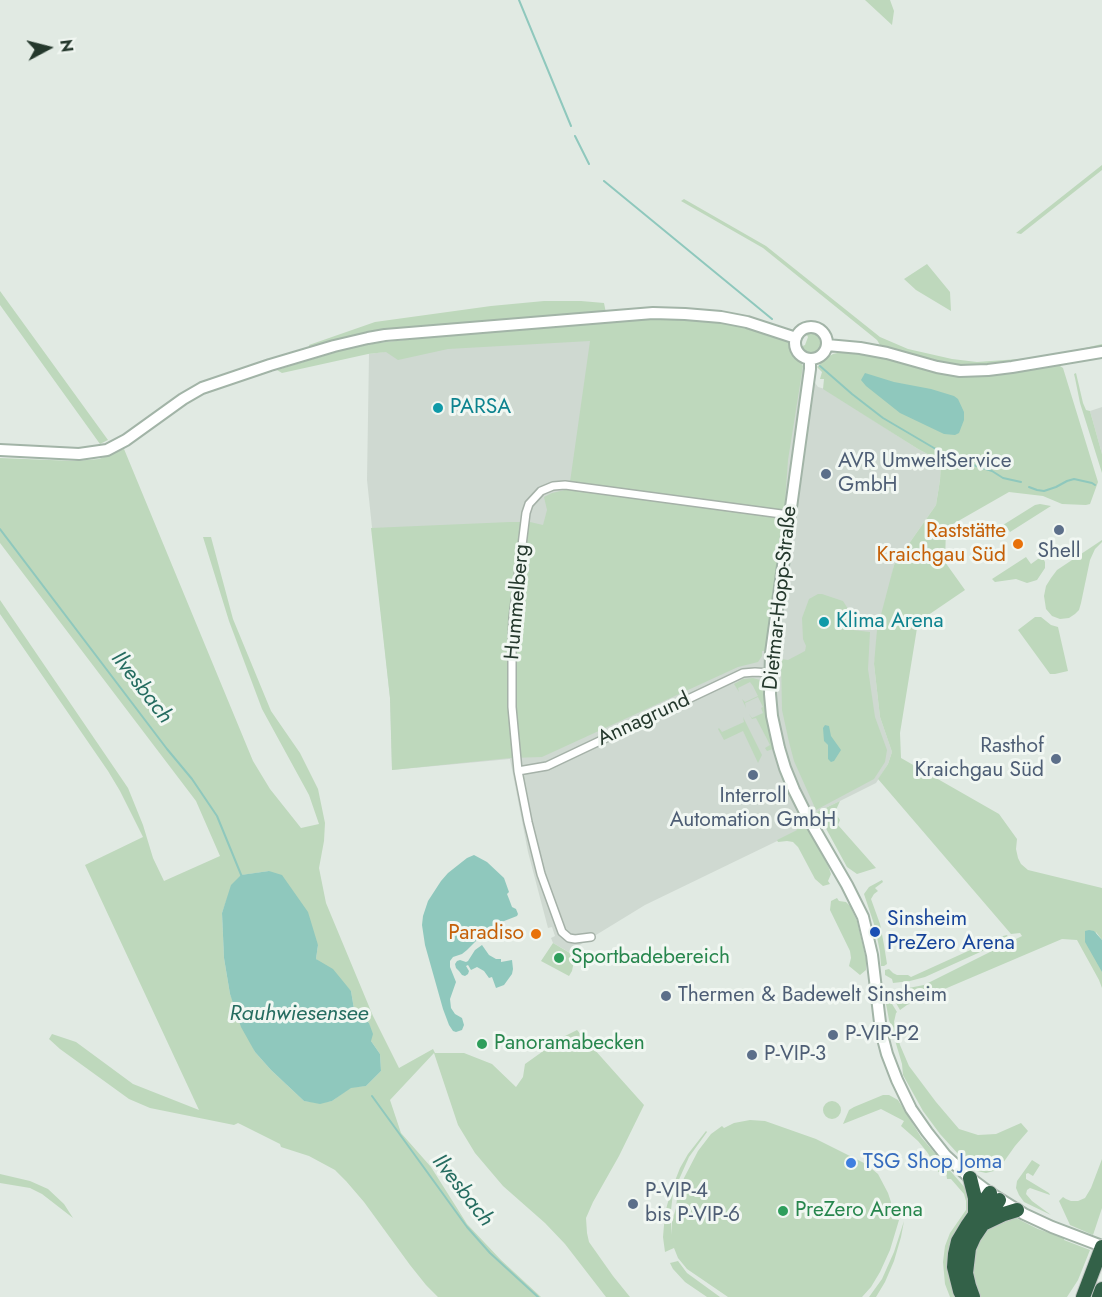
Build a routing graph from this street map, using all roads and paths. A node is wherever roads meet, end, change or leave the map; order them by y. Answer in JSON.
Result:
{"nodes":[{"id":1,"x":796,"y":338,"type":"junction"},
{"id":2,"x":827,"y":345,"type":"junction"},
{"id":3,"x":1102,"y":352,"type":"edge"},
{"id":4,"x":810,"y":359,"type":"junction"},
{"id":5,"x":0,"y":450,"type":"edge"},
{"id":6,"x":789,"y":515,"type":"junction"},
{"id":7,"x":770,"y":673,"type":"junction"},
{"id":8,"x":519,"y":771,"type":"junction"},
{"id":9,"x":591,"y":937,"type":"dead end"},
{"id":10,"x":970,"y":1178,"type":"junction"},
{"id":11,"x":994,"y":1196,"type":"junction"},
{"id":12,"x":1017,"y":1210,"type":"junction"},
{"id":13,"x":978,"y":1219,"type":"junction"},
{"id":14,"x":1102,"y":1246,"type":"edge"},
{"id":15,"x":1090,"y":1281,"type":"junction"},
{"id":16,"x":1102,"y":1289,"type":"edge"},
{"id":17,"x":963,"y":1297,"type":"edge"},
{"id":18,"x":973,"y":1297,"type":"edge"},
{"id":19,"x":1074,"y":1297,"type":"edge"},
{"id":20,"x":1083,"y":1297,"type":"edge"},
{"id":21,"x":1099,"y":1297,"type":"edge"}],
"edges":[{"from":1,"to":2,"type":"main road"},
{"from":1,"to":4,"type":"main road"},
{"from":1,"to":5,"type":"main road"},
{"from":2,"to":3,"type":"main road"},
{"from":2,"to":4,"type":"main road"},
{"from":4,"to":6,"type":"main road","name":"Dietmar-Hopp-Straße"},
{"from":6,"to":7,"type":"main road","name":"Dietmar-Hopp-Straße"},
{"from":6,"to":8,"type":"street","name":"Hummelberg"},
{"from":7,"to":8,"type":"street","name":"Annagrund"},
{"from":7,"to":10,"type":"main road","name":"Dietmar-Hopp-Straße"},
{"from":8,"to":9,"type":"street","name":"Hummelberg"},
{"from":10,"to":11,"type":"main road","name":"Dietmar-Hopp-Straße"},
{"from":10,"to":13,"type":"highway"},
{"from":11,"to":12,"type":"main road","name":"Dietmar-Hopp-Straße"},
{"from":11,"to":13,"type":"highway"},
{"from":12,"to":13,"type":"highway"},
{"from":12,"to":14,"type":"main road","name":"Dietmar-Hopp-Straße"},
{"from":13,"to":17,"type":"highway"},
{"from":13,"to":18,"type":"highway"},
{"from":14,"to":15,"type":"highway"},
{"from":15,"to":19,"type":"highway"},
{"from":15,"to":20,"type":"highway"},
{"from":16,"to":21,"type":"highway"}]}
